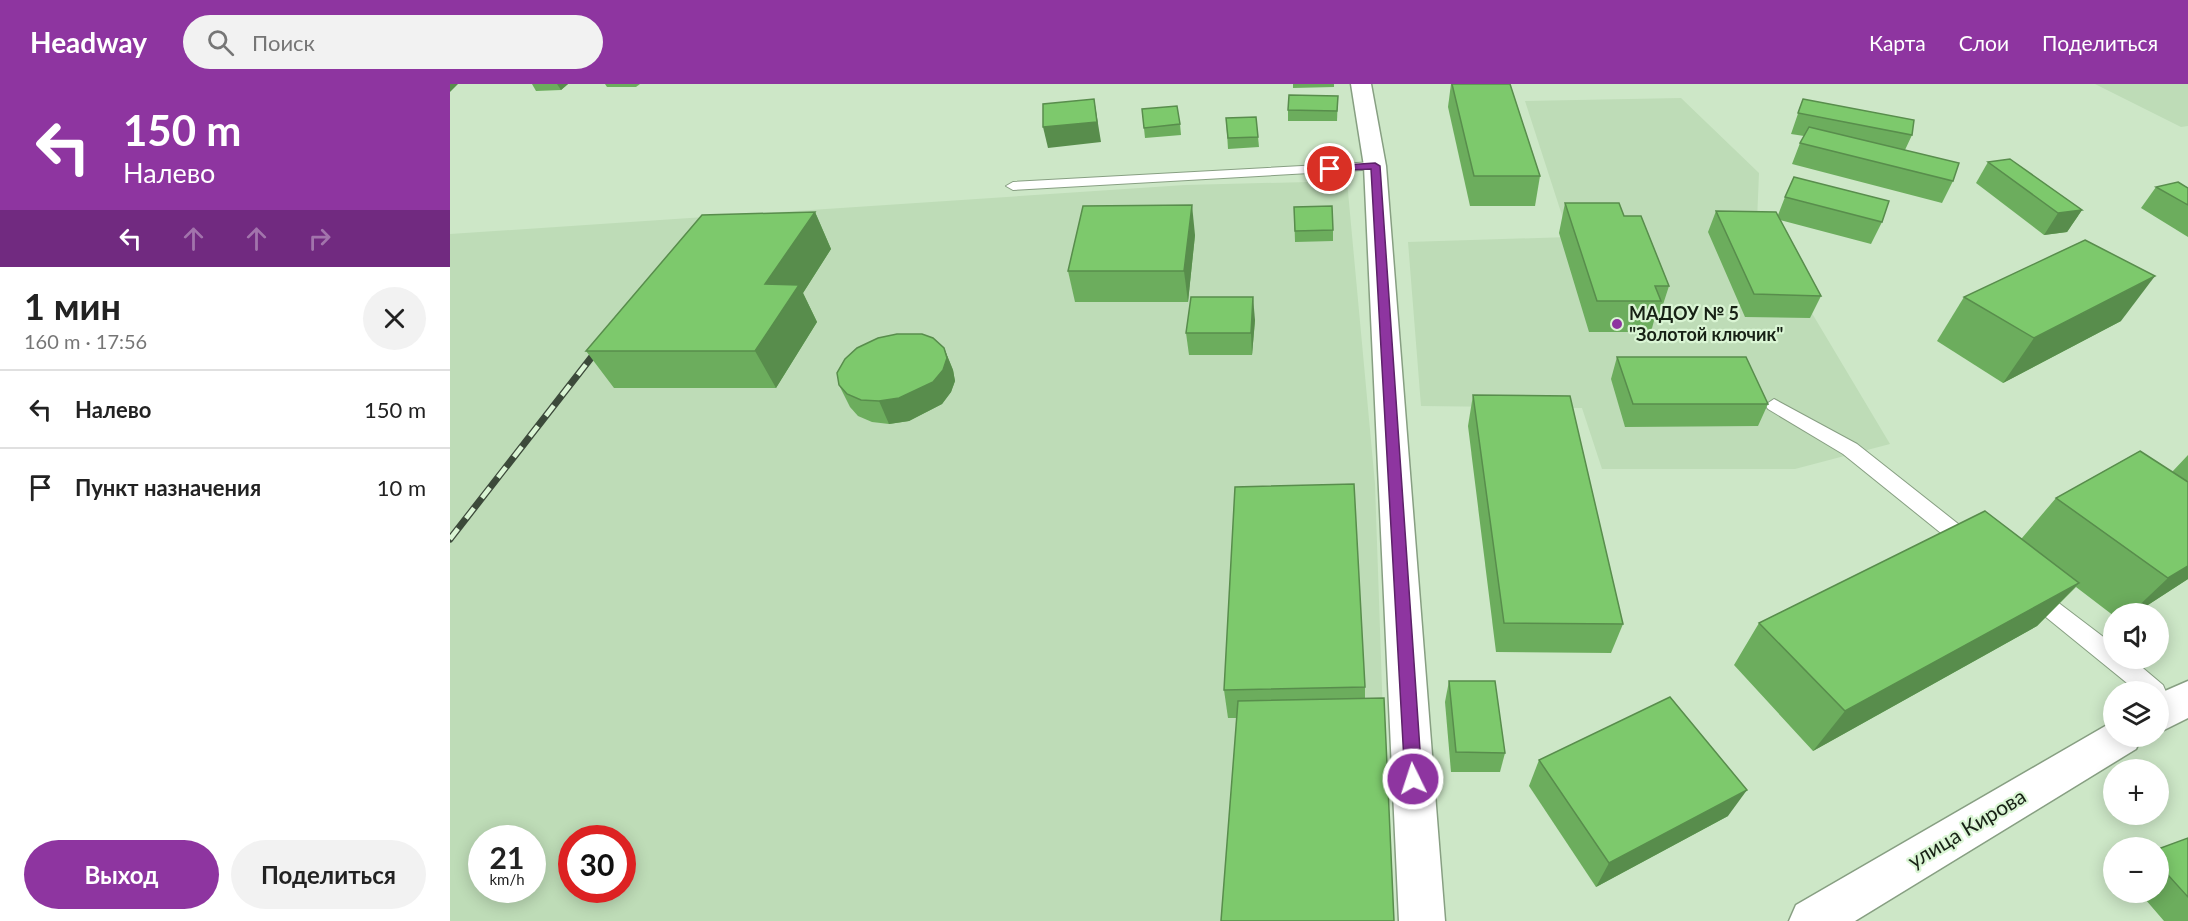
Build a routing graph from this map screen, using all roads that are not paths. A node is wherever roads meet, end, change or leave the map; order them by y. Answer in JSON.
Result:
{"nodes":[{"id":1,"x":1361,"y":84,"type":"edge"},
{"id":2,"x":1375,"y":166,"type":"junction"},
{"id":3,"x":1013,"y":186,"type":"dead end"},
{"id":4,"x":1773,"y":405,"type":"dead end"},
{"id":5,"x":1986,"y":557,"type":"edge"},
{"id":6,"x":2014,"y":579,"type":"edge"},
{"id":7,"x":2103,"y":649,"type":"edge"},
{"id":8,"x":2128,"y":669,"type":"edge"},
{"id":9,"x":2142,"y":681,"type":"edge"},
{"id":10,"x":2104,"y":747,"type":"edge"},
{"id":11,"x":1422,"y":921,"type":"edge"},
{"id":12,"x":1812,"y":921,"type":"edge"}],
"edges":[{"from":1,"to":2,"type":"street"},
{"from":2,"to":3,"type":"lane"},
{"from":2,"to":11,"type":"street"},
{"from":4,"to":5,"type":"lane"},
{"from":6,"to":7,"type":"lane"},
{"from":8,"to":9,"type":"lane"},
{"from":10,"to":12,"type":"street","name":"улица Кирова"}]}
